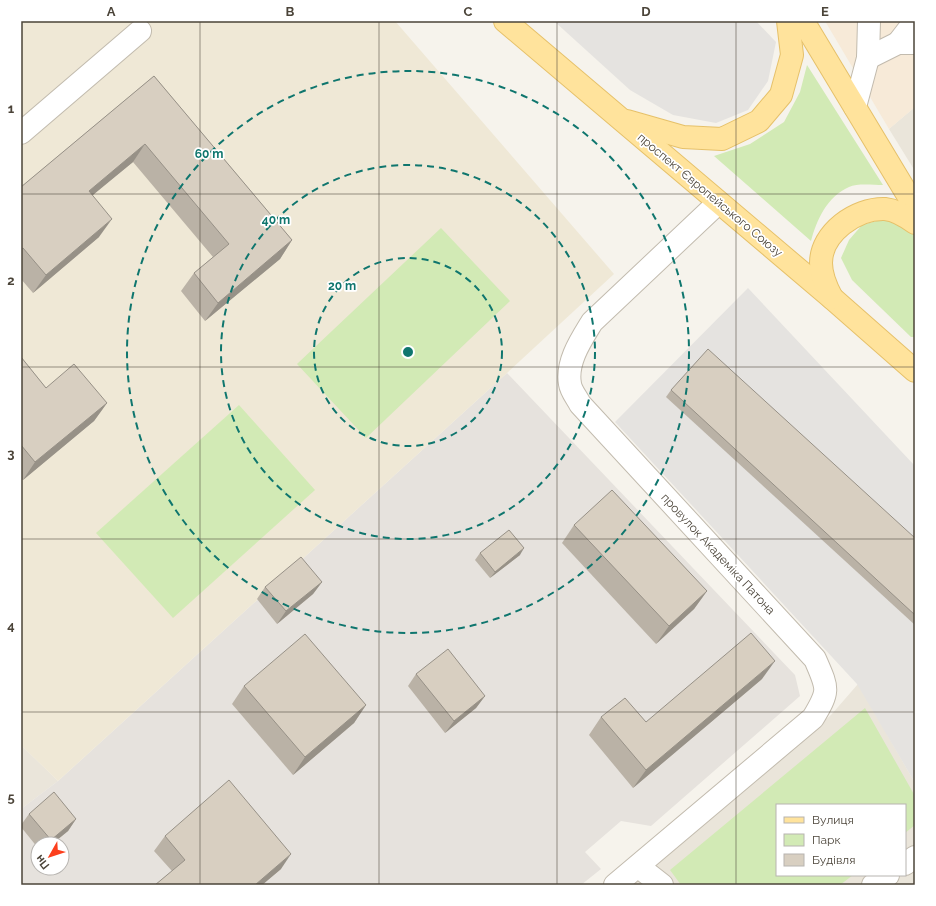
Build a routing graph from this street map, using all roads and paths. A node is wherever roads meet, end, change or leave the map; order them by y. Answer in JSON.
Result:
{"nodes":[{"id":1,"x":505,"y":21,"type":"edge"},
{"id":2,"x":788,"y":21,"type":"edge"},
{"id":3,"x":803,"y":21,"type":"edge"},
{"id":4,"x":869,"y":21,"type":"edge"},
{"id":5,"x":915,"y":21,"type":"edge"},
{"id":6,"x":140,"y":30,"type":"dead end"},
{"id":7,"x":906,"y":43,"type":"edge"},
{"id":8,"x":868,"y":58,"type":"junction"},
{"id":9,"x":855,"y":106,"type":"junction"},
{"id":10,"x":622,"y":120,"type":"junction"},
{"id":11,"x":21,"y":133,"type":"edge"},
{"id":12,"x":718,"y":203,"type":"junction"},
{"id":13,"x":915,"y":207,"type":"edge"},
{"id":14,"x":915,"y":223,"type":"edge"},
{"id":15,"x":832,"y":298,"type":"junction"},
{"id":16,"x":913,"y":367,"type":"edge"},
{"id":17,"x":915,"y":857,"type":"edge"},
{"id":18,"x":906,"y":863,"type":"edge"},
{"id":19,"x":639,"y":867,"type":"junction"},
{"id":20,"x":886,"y":876,"type":"edge"},
{"id":21,"x":615,"y":885,"type":"edge"},
{"id":22,"x":662,"y":885,"type":"edge"},
{"id":23,"x":873,"y":885,"type":"edge"}],
"edges":[{"from":1,"to":10,"type":"main road","name":"проспект Європейського Союзу"},
{"from":2,"to":10,"type":"main road"},
{"from":3,"to":9,"type":"main road"},
{"from":4,"to":8,"type":"street"},
{"from":5,"to":7,"type":"street"},
{"from":6,"to":11,"type":"street"},
{"from":7,"to":8,"type":"street"},
{"from":8,"to":9,"type":"street"},
{"from":9,"to":13,"type":"main road"},
{"from":10,"to":12,"type":"main road","name":"проспект Європейського Союзу"},
{"from":12,"to":15,"type":"main road","name":"проспект Європейського Союзу"},
{"from":12,"to":19,"type":"street","name":"провулок Академіка Патона"},
{"from":14,"to":15,"type":"main road"},
{"from":15,"to":16,"type":"main road","name":"проспект Європейського Союзу"},
{"from":17,"to":18,"type":"street"},
{"from":19,"to":21,"type":"street","name":"провулок Академіка Патона"},
{"from":19,"to":22,"type":"street"},
{"from":20,"to":23,"type":"street"}]}
